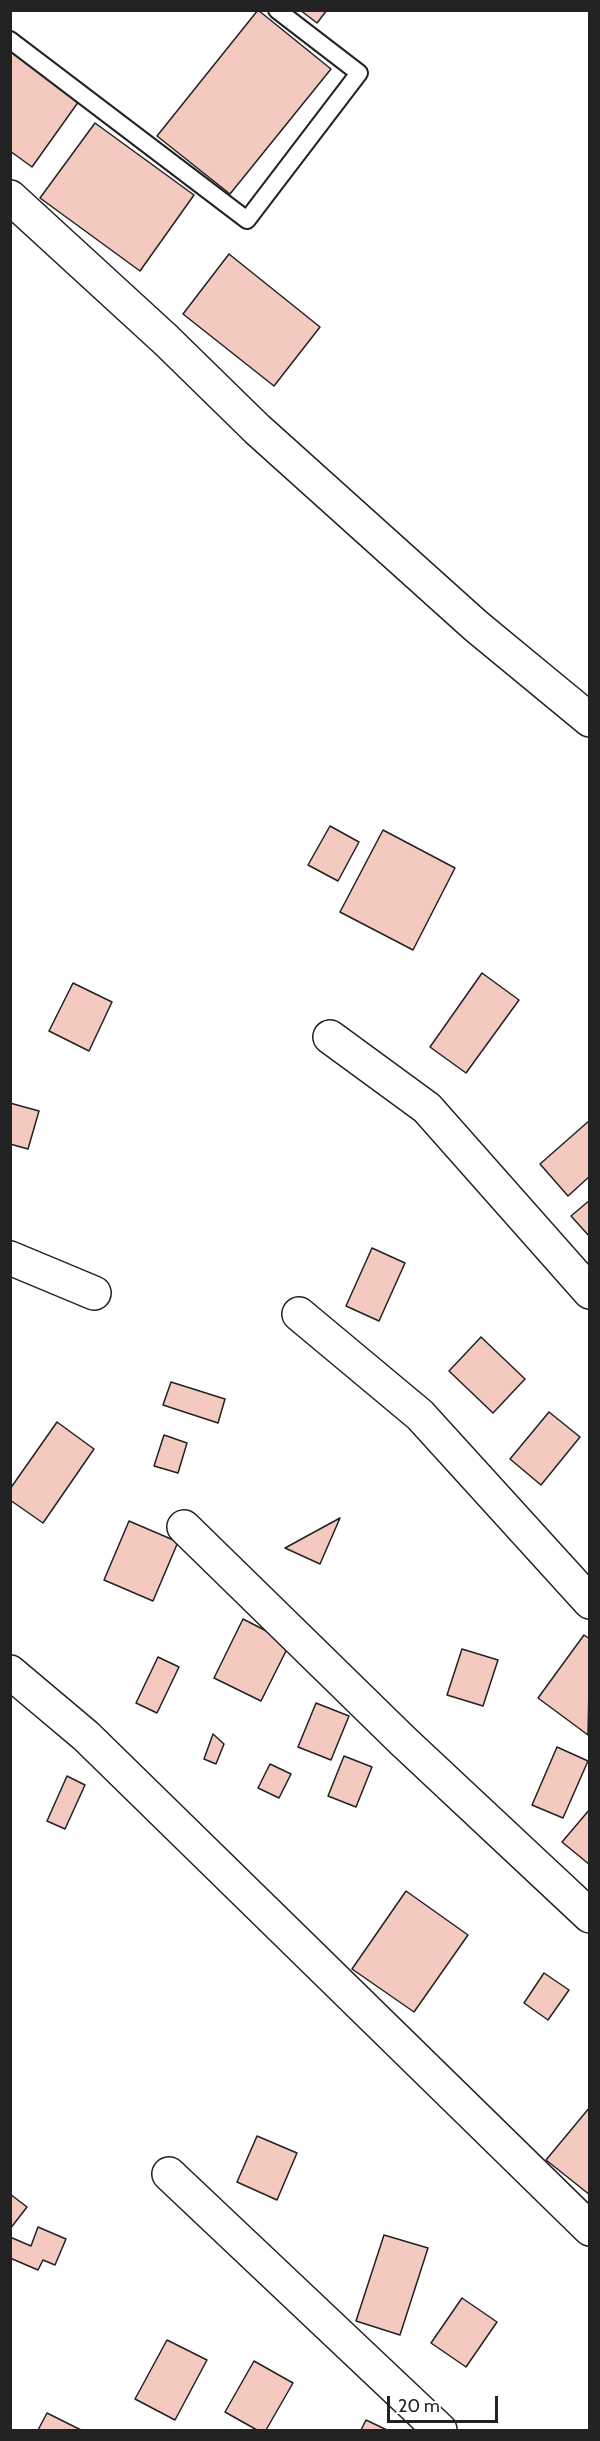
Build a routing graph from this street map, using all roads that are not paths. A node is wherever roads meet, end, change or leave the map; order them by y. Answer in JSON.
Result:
{"nodes":[{"id":1,"x":277,"y":10,"type":"edge"},
{"id":2,"x":10,"y":40,"type":"edge"},
{"id":3,"x":10,"y":197,"type":"edge"},
{"id":4,"x":590,"y":720,"type":"edge"},
{"id":5,"x":330,"y":1037,"type":"dead end"},
{"id":6,"x":10,"y":1258,"type":"edge"},
{"id":7,"x":590,"y":1292,"type":"edge"},
{"id":8,"x":94,"y":1293,"type":"dead end"},
{"id":9,"x":299,"y":1314,"type":"dead end"},
{"id":10,"x":184,"y":1527,"type":"dead end"},
{"id":11,"x":590,"y":1602,"type":"edge"},
{"id":12,"x":10,"y":1672,"type":"edge"},
{"id":13,"x":590,"y":1916,"type":"edge"},
{"id":14,"x":169,"y":2174,"type":"dead end"},
{"id":15,"x":590,"y":2229,"type":"edge"},
{"id":16,"x":440,"y":2430,"type":"edge"}],
"edges":[{"from":1,"to":2,"type":"lane"},
{"from":3,"to":4,"type":"street"},
{"from":5,"to":7,"type":"street"},
{"from":6,"to":8,"type":"street"},
{"from":9,"to":11,"type":"street"},
{"from":10,"to":13,"type":"street"},
{"from":12,"to":15,"type":"street"},
{"from":14,"to":16,"type":"street"}]}
